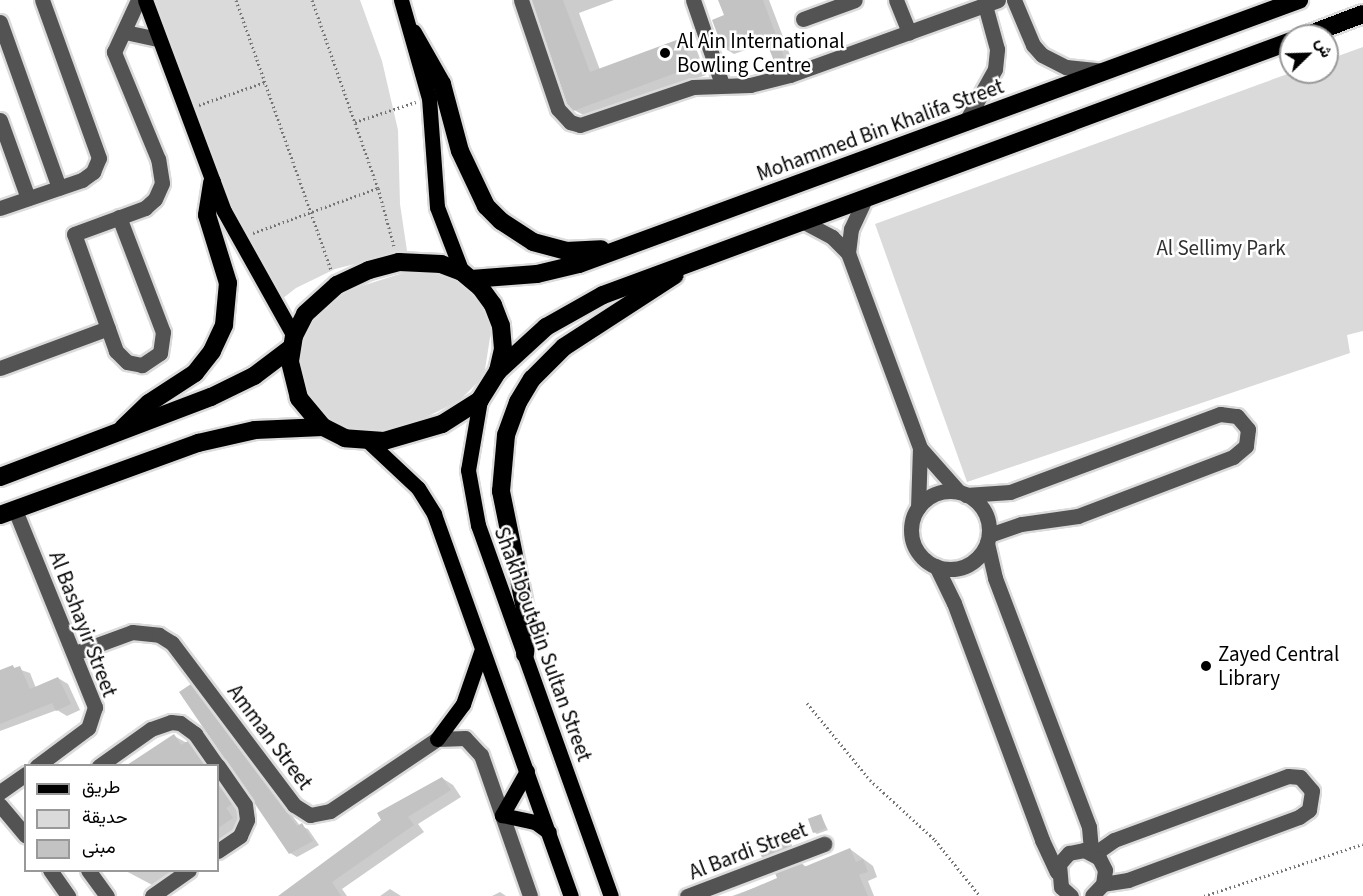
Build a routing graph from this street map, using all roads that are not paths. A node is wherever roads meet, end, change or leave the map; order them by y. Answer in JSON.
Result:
{"nodes":[{"id":1,"x":42,"y":0,"type":"edge"},
{"id":2,"x":138,"y":0,"type":"edge"},
{"id":3,"x":145,"y":0,"type":"edge"},
{"id":4,"x":401,"y":0,"type":"edge"},
{"id":5,"x":521,"y":0,"type":"edge"},
{"id":6,"x":693,"y":0,"type":"edge"},
{"id":7,"x":855,"y":0,"type":"edge"},
{"id":8,"x":896,"y":0,"type":"edge"},
{"id":9,"x":1014,"y":0,"type":"edge"},
{"id":10,"x":1299,"y":0,"type":"edge"},
{"id":11,"x":992,"y":2,"type":"edge"},
{"id":12,"x":1363,"y":15,"type":"edge"},
{"id":13,"x":803,"y":19,"type":"dead end"},
{"id":14,"x":0,"y":22,"type":"edge"},
{"id":15,"x":1338,"y":24,"type":"edge"},
{"id":16,"x":125,"y":32,"type":"junction"},
{"id":17,"x":909,"y":32,"type":"junction"},
{"id":18,"x":413,"y":33,"type":"junction"},
{"id":19,"x":158,"y":39,"type":"junction"},
{"id":20,"x":1279,"y":45,"type":"edge"},
{"id":21,"x":1105,"y":71,"type":"junction"},
{"id":22,"x":722,"y":84,"type":"junction"},
{"id":23,"x":0,"y":120,"type":"edge"},
{"id":24,"x":965,"y":123,"type":"junction"},
{"id":25,"x":212,"y":182,"type":"junction"},
{"id":26,"x":60,"y":188,"type":"junction"},
{"id":27,"x":866,"y":197,"type":"junction"},
{"id":28,"x":28,"y":198,"type":"junction"},
{"id":29,"x":0,"y":208,"type":"edge"},
{"id":30,"x":119,"y":217,"type":"junction"},
{"id":31,"x":802,"y":221,"type":"junction"},
{"id":32,"x":630,"y":246,"type":"junction"},
{"id":33,"x":848,"y":253,"type":"junction"},
{"id":34,"x":691,"y":262,"type":"junction"},
{"id":35,"x":467,"y":276,"type":"junction"},
{"id":36,"x":108,"y":328,"type":"junction"},
{"id":37,"x":292,"y":342,"type":"junction"},
{"id":38,"x":0,"y":368,"type":"edge"},
{"id":39,"x":498,"y":371,"type":"junction"},
{"id":40,"x":480,"y":400,"type":"junction"},
{"id":41,"x":323,"y":427,"type":"junction"},
{"id":42,"x":119,"y":433,"type":"junction"},
{"id":43,"x":369,"y":442,"type":"junction"},
{"id":44,"x":920,"y":448,"type":"junction"},
{"id":45,"x":0,"y":477,"type":"edge"},
{"id":46,"x":963,"y":493,"type":"junction"},
{"id":47,"x":918,"y":508,"type":"junction"},
{"id":48,"x":7,"y":512,"type":"edge"},
{"id":49,"x":988,"y":539,"type":"junction"},
{"id":50,"x":936,"y":566,"type":"junction"},
{"id":51,"x":482,"y":649,"type":"junction"},
{"id":52,"x":75,"y":653,"type":"junction"},
{"id":53,"x":525,"y":654,"type":"junction"},
{"id":54,"x":437,"y":740,"type":"junction"},
{"id":55,"x":38,"y":764,"type":"edge"},
{"id":56,"x":100,"y":764,"type":"edge"},
{"id":57,"x":216,"y":764,"type":"edge"},
{"id":58,"x":219,"y":769,"type":"edge"},
{"id":59,"x":527,"y":771,"type":"junction"},
{"id":60,"x":23,"y":780,"type":"edge"},
{"id":61,"x":0,"y":792,"type":"edge"},
{"id":62,"x":0,"y":805,"type":"edge"},
{"id":63,"x":502,"y":814,"type":"junction"},
{"id":64,"x":549,"y":832,"type":"junction"},
{"id":65,"x":24,"y":834,"type":"edge"},
{"id":66,"x":824,"y":844,"type":"dead end"},
{"id":67,"x":219,"y":850,"type":"edge"},
{"id":68,"x":1093,"y":853,"type":"junction"},
{"id":69,"x":51,"y":872,"type":"edge"},
{"id":70,"x":90,"y":872,"type":"edge"},
{"id":71,"x":186,"y":872,"type":"edge"},
{"id":72,"x":1058,"y":872,"type":"junction"},
{"id":73,"x":1096,"y":893,"type":"edge"},
{"id":74,"x":68,"y":896,"type":"edge"},
{"id":75,"x":108,"y":896,"type":"edge"},
{"id":76,"x":152,"y":896,"type":"edge"},
{"id":77,"x":530,"y":896,"type":"edge"},
{"id":78,"x":571,"y":896,"type":"edge"},
{"id":79,"x":611,"y":896,"type":"edge"},
{"id":80,"x":687,"y":896,"type":"edge"},
{"id":81,"x":1071,"y":896,"type":"edge"}],
"edges":[{"from":1,"to":26,"type":"street"},
{"from":2,"to":16,"type":"street"},
{"from":3,"to":19,"type":"main road"},
{"from":4,"to":18,"type":"main road"},
{"from":5,"to":22,"type":"street"},
{"from":6,"to":22,"type":"street"},
{"from":7,"to":13,"type":"street"},
{"from":8,"to":17,"type":"street"},
{"from":9,"to":21,"type":"street"},
{"from":10,"to":21,"type":"highway","name":"Mohammed Bin Khalifa Street"},
{"from":11,"to":17,"type":"street"},
{"from":11,"to":24,"type":"street"},
{"from":12,"to":15,"type":"highway"},
{"from":14,"to":26,"type":"street"},
{"from":16,"to":19,"type":"street"},
{"from":16,"to":30,"type":"street"},
{"from":17,"to":22,"type":"street"},
{"from":18,"to":32,"type":"highway"},
{"from":18,"to":35,"type":"main road"},
{"from":19,"to":25,"type":"main road"},
{"from":20,"to":27,"type":"highway"},
{"from":21,"to":24,"type":"highway","name":"Mohammed Bin Khalifa Street"},
{"from":23,"to":28,"type":"street"},
{"from":24,"to":32,"type":"highway","name":"Mohammed Bin Khalifa Street"},
{"from":25,"to":37,"type":"main road"},
{"from":25,"to":42,"type":"highway"},
{"from":26,"to":28,"type":"street"},
{"from":27,"to":31,"type":"highway"},
{"from":27,"to":33,"type":"street"},
{"from":28,"to":29,"type":"street"},
{"from":30,"to":36,"type":"street"},
{"from":30,"to":36,"type":"street"},
{"from":31,"to":33,"type":"street"},
{"from":31,"to":34,"type":"highway"},
{"from":32,"to":35,"type":"highway","name":"Mohammed Bin Khalifa Street"},
{"from":33,"to":44,"type":"street"},
{"from":34,"to":39,"type":"highway"},
{"from":34,"to":53,"type":"highway"},
{"from":35,"to":37,"type":"highway"},
{"from":35,"to":39,"type":"highway"},
{"from":36,"to":38,"type":"street"},
{"from":37,"to":41,"type":"highway"},
{"from":37,"to":42,"type":"highway"},
{"from":39,"to":40,"type":"highway"},
{"from":40,"to":43,"type":"highway"},
{"from":40,"to":53,"type":"main road","name":"Shakhbout Bin Sultan Street"},
{"from":41,"to":43,"type":"highway"},
{"from":41,"to":48,"type":"highway"},
{"from":42,"to":45,"type":"highway"},
{"from":43,"to":51,"type":"main road"},
{"from":44,"to":46,"type":"street"},
{"from":44,"to":47,"type":"street"},
{"from":46,"to":47,"type":"street"},
{"from":46,"to":49,"type":"street"},
{"from":46,"to":49,"type":"street"},
{"from":47,"to":50,"type":"street"},
{"from":48,"to":52,"type":"street","name":"Al Bashayir Street"},
{"from":49,"to":50,"type":"street"},
{"from":49,"to":68,"type":"street"},
{"from":50,"to":72,"type":"street"},
{"from":51,"to":54,"type":"main road"},
{"from":51,"to":59,"type":"main road"},
{"from":52,"to":54,"type":"street","name":"Amman Street"},
{"from":52,"to":55,"type":"street","name":"Al Bashayir Street"},
{"from":53,"to":79,"type":"main road","name":"Shakhbout Bin Sultan Street"},
{"from":54,"to":63,"type":"street"},
{"from":56,"to":57,"type":"street"},
{"from":58,"to":67,"type":"street"},
{"from":59,"to":63,"type":"main road"},
{"from":59,"to":64,"type":"main road"},
{"from":60,"to":61,"type":"street"},
{"from":62,"to":65,"type":"street"},
{"from":63,"to":64,"type":"main road"},
{"from":63,"to":77,"type":"street"},
{"from":64,"to":78,"type":"main road"},
{"from":66,"to":80,"type":"street","name":"Al Bardi Street"},
{"from":68,"to":72,"type":"street"},
{"from":68,"to":73,"type":"street"},
{"from":68,"to":73,"type":"street"},
{"from":69,"to":74,"type":"street"},
{"from":70,"to":75,"type":"street"},
{"from":71,"to":76,"type":"street"},
{"from":72,"to":81,"type":"street"}]}
